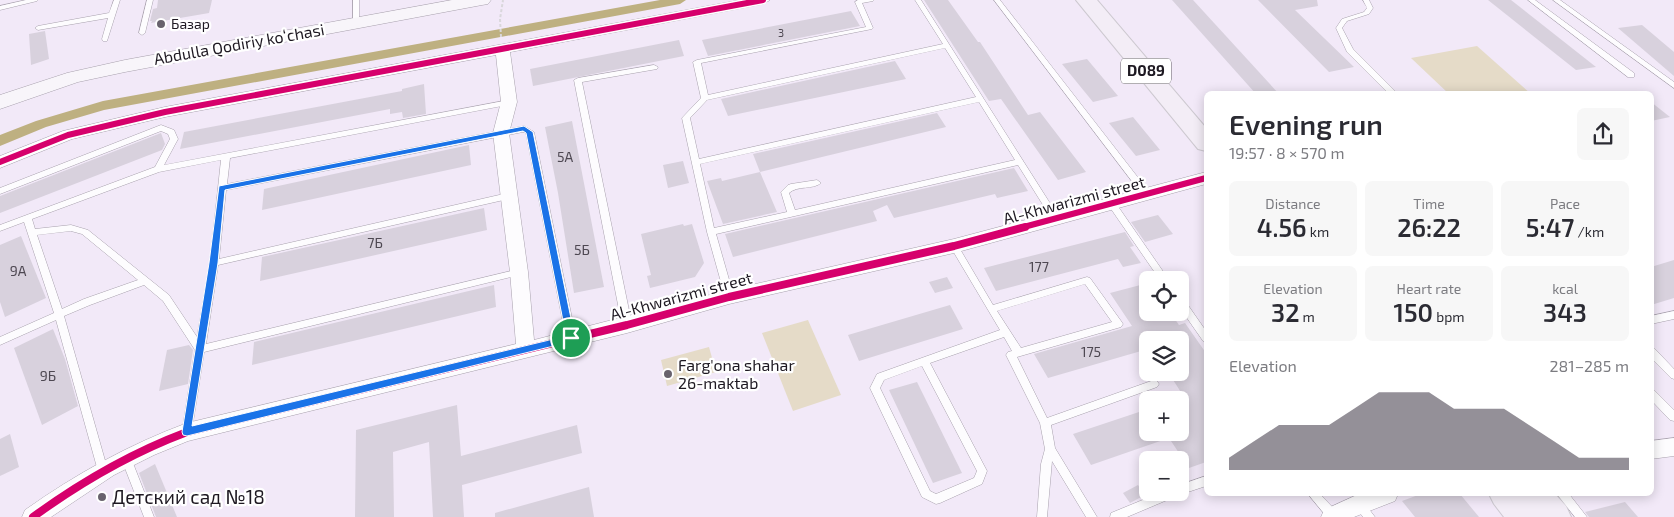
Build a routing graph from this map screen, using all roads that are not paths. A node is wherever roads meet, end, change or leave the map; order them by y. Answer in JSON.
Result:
{"nodes":[{"id":1,"x":35,"y":0,"type":"edge"},
{"id":2,"x":117,"y":0,"type":"edge"},
{"id":3,"x":150,"y":0,"type":"edge"},
{"id":4,"x":356,"y":0,"type":"edge"},
{"id":5,"x":482,"y":0,"type":"edge"},
{"id":6,"x":763,"y":0,"type":"edge"},
{"id":7,"x":871,"y":0,"type":"edge"},
{"id":8,"x":918,"y":0,"type":"edge"},
{"id":9,"x":997,"y":0,"type":"edge"},
{"id":10,"x":1086,"y":0,"type":"edge"},
{"id":11,"x":1106,"y":0,"type":"edge"},
{"id":12,"x":1366,"y":0,"type":"edge"},
{"id":13,"x":1531,"y":0,"type":"edge"},
{"id":14,"x":1556,"y":0,"type":"edge"},
{"id":15,"x":0,"y":8,"type":"edge"},
{"id":16,"x":112,"y":15,"type":"junction"},
{"id":17,"x":356,"y":23,"type":"junction"},
{"id":18,"x":38,"y":28,"type":"dead end"},
{"id":19,"x":142,"y":33,"type":"dead end"},
{"id":20,"x":105,"y":39,"type":"dead end"},
{"id":21,"x":946,"y":45,"type":"junction"},
{"id":22,"x":502,"y":48,"type":"junction"},
{"id":23,"x":654,"y":67,"type":"dead end"},
{"id":24,"x":1631,"y":75,"type":"dead end"},
{"id":25,"x":1674,"y":86,"type":"edge"},
{"id":26,"x":1391,"y":91,"type":"edge"},
{"id":27,"x":705,"y":98,"type":"junction"},
{"id":28,"x":980,"y":100,"type":"junction"},
{"id":29,"x":0,"y":102,"type":"edge"},
{"id":30,"x":509,"y":102,"type":"junction"},
{"id":31,"x":1204,"y":113,"type":"edge"},
{"id":32,"x":501,"y":133,"type":"junction"},
{"id":33,"x":1204,"y":140,"type":"edge"},
{"id":34,"x":226,"y":155,"type":"junction"},
{"id":35,"x":0,"y":162,"type":"edge"},
{"id":36,"x":696,"y":162,"type":"junction"},
{"id":37,"x":1021,"y":162,"type":"junction"},
{"id":38,"x":158,"y":169,"type":"junction"},
{"id":39,"x":1204,"y":179,"type":"edge"},
{"id":40,"x":817,"y":183,"type":"dead end"},
{"id":41,"x":222,"y":188,"type":"junction"},
{"id":42,"x":0,"y":191,"type":"edge"},
{"id":43,"x":1147,"y":195,"type":"junction"},
{"id":44,"x":508,"y":196,"type":"junction"},
{"id":45,"x":1112,"y":204,"type":"junction"},
{"id":46,"x":792,"y":214,"type":"junction"},
{"id":47,"x":28,"y":218,"type":"junction"},
{"id":48,"x":1056,"y":219,"type":"junction"},
{"id":49,"x":0,"y":228,"type":"edge"},
{"id":50,"x":32,"y":232,"type":"junction"},
{"id":51,"x":711,"y":232,"type":"junction"},
{"id":52,"x":954,"y":246,"type":"junction"},
{"id":53,"x":214,"y":263,"type":"junction"},
{"id":54,"x":1160,"y":271,"type":"edge"},
{"id":55,"x":519,"y":272,"type":"junction"},
{"id":56,"x":146,"y":281,"type":"junction"},
{"id":57,"x":729,"y":297,"type":"junction"},
{"id":58,"x":991,"y":309,"type":"junction"},
{"id":59,"x":1189,"y":314,"type":"edge"},
{"id":60,"x":60,"y":315,"type":"junction"},
{"id":61,"x":1674,"y":315,"type":"edge"},
{"id":62,"x":1654,"y":319,"type":"edge"},
{"id":63,"x":627,"y":325,"type":"junction"},
{"id":64,"x":1006,"y":332,"type":"junction"},
{"id":65,"x":1204,"y":335,"type":"edge"},
{"id":66,"x":571,"y":338,"type":"junction"},
{"id":67,"x":0,"y":342,"type":"edge"},
{"id":68,"x":200,"y":349,"type":"junction"},
{"id":69,"x":526,"y":350,"type":"junction"},
{"id":70,"x":1019,"y":353,"type":"junction"},
{"id":71,"x":1654,"y":354,"type":"edge"},
{"id":72,"x":925,"y":362,"type":"junction"},
{"id":73,"x":1674,"y":375,"type":"edge"},
{"id":74,"x":1154,"y":384,"type":"dead end"},
{"id":75,"x":1654,"y":396,"type":"edge"},
{"id":76,"x":1674,"y":417,"type":"edge"},
{"id":77,"x":1045,"y":423,"type":"junction"},
{"id":78,"x":187,"y":432,"type":"junction"},
{"id":79,"x":1674,"y":447,"type":"edge"},
{"id":80,"x":1050,"y":449,"type":"junction"},
{"id":81,"x":1654,"y":450,"type":"edge"},
{"id":82,"x":126,"y":458,"type":"junction"},
{"id":83,"x":103,"y":471,"type":"junction"},
{"id":84,"x":1204,"y":482,"type":"edge"},
{"id":85,"x":1189,"y":487,"type":"edge"},
{"id":86,"x":1315,"y":496,"type":"edge"},
{"id":87,"x":1384,"y":496,"type":"edge"},
{"id":88,"x":1507,"y":496,"type":"edge"},
{"id":89,"x":1537,"y":496,"type":"edge"},
{"id":90,"x":1564,"y":496,"type":"edge"},
{"id":91,"x":1153,"y":501,"type":"edge"},
{"id":92,"x":1364,"y":510,"type":"edge"},
{"id":93,"x":1333,"y":516,"type":"edge"},
{"id":94,"x":33,"y":517,"type":"edge"},
{"id":95,"x":148,"y":517,"type":"edge"},
{"id":96,"x":1042,"y":517,"type":"edge"},
{"id":97,"x":1092,"y":517,"type":"edge"},
{"id":98,"x":1115,"y":517,"type":"edge"},
{"id":99,"x":1525,"y":517,"type":"edge"},
{"id":100,"x":1554,"y":517,"type":"edge"},
{"id":101,"x":1582,"y":517,"type":"edge"}],
"edges":[{"from":1,"to":15,"type":"lane"},
{"from":2,"to":16,"type":"lane"},
{"from":3,"to":19,"type":"lane"},
{"from":4,"to":17,"type":"lane"},
{"from":5,"to":17,"type":"street","name":"Abdulla Qodiriy koʻchasi"},
{"from":6,"to":22,"type":"street"},
{"from":7,"to":27,"type":"lane"},
{"from":8,"to":21,"type":"lane"},
{"from":9,"to":43,"type":"lane"},
{"from":10,"to":33,"type":"main road","number":"D089"},
{"from":11,"to":31,"type":"main road","number":"D089"},
{"from":12,"to":26,"type":"lane"},
{"from":13,"to":24,"type":"lane"},
{"from":14,"to":25,"type":"lane"},
{"from":16,"to":18,"type":"lane"},
{"from":16,"to":20,"type":"lane"},
{"from":17,"to":29,"type":"street","name":"Abdulla Qodiriy koʻchasi"},
{"from":21,"to":27,"type":"lane"},
{"from":21,"to":28,"type":"lane"},
{"from":22,"to":30,"type":"street"},
{"from":22,"to":35,"type":"street"},
{"from":23,"to":63,"type":"lane"},
{"from":27,"to":36,"type":"lane"},
{"from":28,"to":36,"type":"lane"},
{"from":28,"to":37,"type":"lane"},
{"from":30,"to":32,"type":"street"},
{"from":30,"to":34,"type":"lane"},
{"from":32,"to":41,"type":"lane"},
{"from":32,"to":44,"type":"street"},
{"from":32,"to":66,"type":"lane"},
{"from":34,"to":38,"type":"lane"},
{"from":34,"to":41,"type":"lane"},
{"from":36,"to":51,"type":"lane"},
{"from":37,"to":46,"type":"lane"},
{"from":37,"to":48,"type":"lane"},
{"from":38,"to":42,"type":"lane"},
{"from":38,"to":47,"type":"lane"},
{"from":39,"to":43,"type":"street","name":"Al-Khwarizmi street"},
{"from":40,"to":46,"type":"lane"},
{"from":41,"to":53,"type":"lane"},
{"from":43,"to":45,"type":"street","name":"Al-Khwarizmi street"},
{"from":44,"to":53,"type":"lane"},
{"from":44,"to":55,"type":"street"},
{"from":45,"to":48,"type":"street","name":"Al-Khwarizmi street"},
{"from":45,"to":54,"type":"lane"},
{"from":46,"to":51,"type":"lane"},
{"from":47,"to":49,"type":"lane"},
{"from":47,"to":50,"type":"lane"},
{"from":48,"to":52,"type":"street","name":"Al-Khwarizmi street"},
{"from":50,"to":56,"type":"lane"},
{"from":50,"to":60,"type":"lane"},
{"from":51,"to":57,"type":"lane"},
{"from":52,"to":57,"type":"street","name":"Al-Khwarizmi street"},
{"from":52,"to":58,"type":"lane"},
{"from":53,"to":68,"type":"lane"},
{"from":55,"to":68,"type":"lane"},
{"from":55,"to":69,"type":"street"},
{"from":56,"to":60,"type":"lane"},
{"from":56,"to":68,"type":"lane"},
{"from":57,"to":63,"type":"street","name":"Al-Khwarizmi street"},
{"from":58,"to":64,"type":"lane"},
{"from":58,"to":70,"type":"lane"},
{"from":59,"to":65,"type":"lane"},
{"from":60,"to":67,"type":"lane"},
{"from":60,"to":83,"type":"lane"},
{"from":61,"to":62,"type":"lane"},
{"from":63,"to":66,"type":"street","name":"Al-Khwarizmi street"},
{"from":64,"to":70,"type":"lane"},
{"from":64,"to":72,"type":"lane"},
{"from":66,"to":69,"type":"street","name":"Al-Khwarizmi street"},
{"from":68,"to":78,"type":"lane"},
{"from":69,"to":78,"type":"street","name":"Al-Khwarizmi street"},
{"from":70,"to":77,"type":"lane"},
{"from":71,"to":73,"type":"lane"},
{"from":72,"to":72,"type":"lane"},
{"from":74,"to":77,"type":"lane"},
{"from":75,"to":76,"type":"lane"},
{"from":77,"to":80,"type":"lane"},
{"from":78,"to":82,"type":"street","name":"Al-Khwarizmi street"},
{"from":79,"to":81,"type":"street"},
{"from":80,"to":96,"type":"lane"},
{"from":80,"to":97,"type":"lane"},
{"from":82,"to":83,"type":"street","name":"Al-Khwarizmi street"},
{"from":82,"to":95,"type":"lane"},
{"from":83,"to":94,"type":"street","name":"Al-Khwarizmi street"},
{"from":84,"to":85,"type":"lane"},
{"from":86,"to":93,"type":"lane"},
{"from":87,"to":92,"type":"street"},
{"from":88,"to":99,"type":"main road"},
{"from":89,"to":100,"type":"main road"},
{"from":90,"to":101,"type":"lane"},
{"from":91,"to":98,"type":"lane"},
{"from":92,"to":93,"type":"street"}]}
